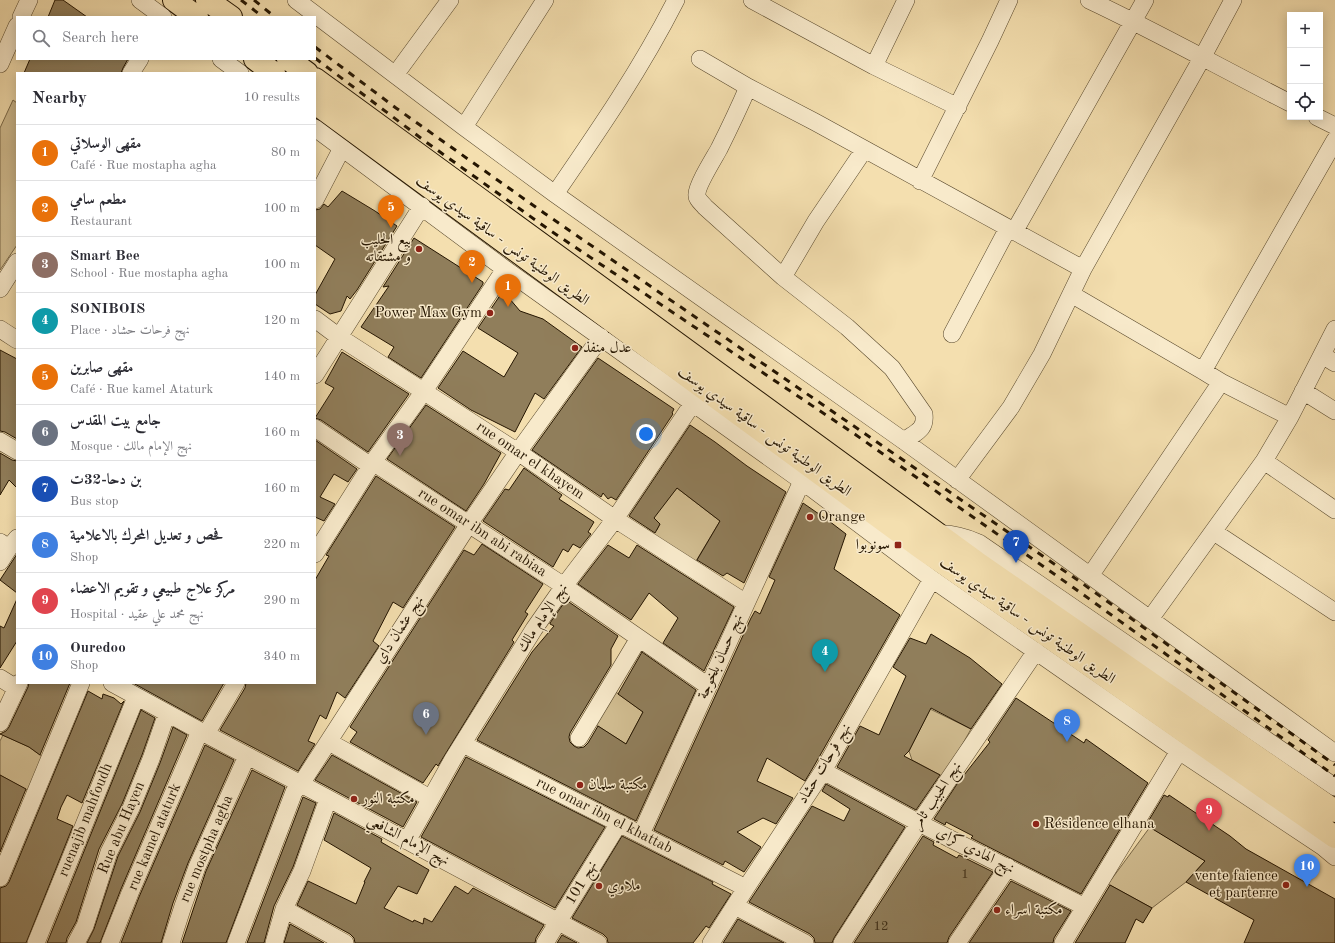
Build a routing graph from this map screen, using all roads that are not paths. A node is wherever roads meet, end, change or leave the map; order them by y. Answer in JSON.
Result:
{"nodes":[{"id":1,"x":140,"y":0,"type":"edge"},
{"id":2,"x":174,"y":0,"type":"edge"},
{"id":3,"x":207,"y":0,"type":"edge"},
{"id":4,"x":296,"y":0,"type":"edge"},
{"id":5,"x":450,"y":0,"type":"edge"},
{"id":6,"x":545,"y":0,"type":"edge"},
{"id":7,"x":676,"y":0,"type":"edge"},
{"id":8,"x":752,"y":0,"type":"edge"},
{"id":9,"x":906,"y":0,"type":"edge"},
{"id":10,"x":1009,"y":0,"type":"edge"},
{"id":11,"x":1089,"y":0,"type":"edge"},
{"id":12,"x":1145,"y":0,"type":"edge"},
{"id":13,"x":1233,"y":0,"type":"edge"},
{"id":14,"x":162,"y":16,"type":"edge"},
{"id":15,"x":197,"y":16,"type":"edge"},
{"id":16,"x":230,"y":16,"type":"edge"},
{"id":17,"x":1134,"y":21,"type":"junction"},
{"id":18,"x":16,"y":28,"type":"edge"},
{"id":19,"x":1202,"y":58,"type":"junction"},
{"id":20,"x":700,"y":59,"type":"dead end"},
{"id":21,"x":139,"y":60,"type":"edge"},
{"id":22,"x":222,"y":60,"type":"edge"},
{"id":23,"x":256,"y":60,"type":"edge"},
{"id":24,"x":289,"y":60,"type":"edge"},
{"id":25,"x":0,"y":64,"type":"edge"},
{"id":26,"x":874,"y":66,"type":"junction"},
{"id":27,"x":132,"y":72,"type":"edge"},
{"id":28,"x":239,"y":72,"type":"edge"},
{"id":29,"x":273,"y":72,"type":"edge"},
{"id":30,"x":306,"y":72,"type":"edge"},
{"id":31,"x":395,"y":75,"type":"junction"},
{"id":32,"x":316,"y":80,"type":"edge"},
{"id":33,"x":748,"y":87,"type":"junction"},
{"id":34,"x":1287,"y":101,"type":"edge"},
{"id":35,"x":316,"y":104,"type":"edge"},
{"id":36,"x":958,"y":107,"type":"junction"},
{"id":37,"x":1323,"y":120,"type":"edge"},
{"id":38,"x":1335,"y":126,"type":"edge"},
{"id":39,"x":464,"y":127,"type":"junction"},
{"id":40,"x":316,"y":129,"type":"edge"},
{"id":41,"x":1335,"y":140,"type":"edge"},
{"id":42,"x":342,"y":148,"type":"junction"},
{"id":43,"x":864,"y":150,"type":"junction"},
{"id":44,"x":920,"y":181,"type":"junction"},
{"id":45,"x":555,"y":194,"type":"junction"},
{"id":46,"x":316,"y":198,"type":"edge"},
{"id":47,"x":422,"y":206,"type":"junction"},
{"id":48,"x":1011,"y":230,"type":"junction"},
{"id":49,"x":16,"y":264,"type":"edge"},
{"id":50,"x":505,"y":269,"type":"junction"},
{"id":51,"x":1083,"y":269,"type":"junction"},
{"id":52,"x":783,"y":277,"type":"junction"},
{"id":53,"x":0,"y":289,"type":"edge"},
{"id":54,"x":1071,"y":294,"type":"junction"},
{"id":55,"x":316,"y":320,"type":"edge"},
{"id":56,"x":0,"y":329,"type":"edge"},
{"id":57,"x":1335,"y":329,"type":"edge"},
{"id":58,"x":952,"y":334,"type":"dead end"},
{"id":59,"x":339,"y":337,"type":"junction"},
{"id":60,"x":602,"y":337,"type":"junction"},
{"id":61,"x":16,"y":339,"type":"edge"},
{"id":62,"x":1328,"y":359,"type":"edge"},
{"id":63,"x":1203,"y":371,"type":"junction"},
{"id":64,"x":316,"y":373,"type":"edge"},
{"id":65,"x":1220,"y":382,"type":"junction"},
{"id":66,"x":424,"y":391,"type":"junction"},
{"id":67,"x":1303,"y":391,"type":"junction"},
{"id":68,"x":693,"y":402,"type":"junction"},
{"id":69,"x":1335,"y":411,"type":"edge"},
{"id":70,"x":1290,"y":417,"type":"junction"},
{"id":71,"x":316,"y":429,"type":"edge"},
{"id":72,"x":0,"y":441,"type":"edge"},
{"id":73,"x":904,"y":441,"type":"junction"},
{"id":74,"x":16,"y":450,"type":"edge"},
{"id":75,"x":518,"y":452,"type":"junction"},
{"id":76,"x":1264,"y":461,"type":"junction"},
{"id":77,"x":372,"y":464,"type":"junction"},
{"id":78,"x":957,"y":480,"type":"junction"},
{"id":79,"x":802,"y":481,"type":"junction"},
{"id":80,"x":1335,"y":510,"type":"edge"},
{"id":81,"x":615,"y":519,"type":"junction"},
{"id":82,"x":469,"y":524,"type":"junction"},
{"id":83,"x":1214,"y":532,"type":"junction"},
{"id":84,"x":937,"y":534,"type":"junction"},
{"id":85,"x":9,"y":542,"type":"edge"},
{"id":86,"x":316,"y":552,"type":"edge"},
{"id":87,"x":0,"y":562,"type":"edge"},
{"id":88,"x":970,"y":570,"type":"junction"},
{"id":89,"x":1090,"y":576,"type":"junction"},
{"id":90,"x":932,"y":579,"type":"junction"},
{"id":91,"x":564,"y":586,"type":"junction"},
{"id":92,"x":746,"y":603,"type":"junction"},
{"id":93,"x":1335,"y":612,"type":"edge"},
{"id":94,"x":1150,"y":620,"type":"junction"},
{"id":95,"x":639,"y":638,"type":"junction"},
{"id":96,"x":1036,"y":651,"type":"junction"},
{"id":97,"x":0,"y":678,"type":"edge"},
{"id":98,"x":81,"y":684,"type":"edge"},
{"id":99,"x":235,"y":684,"type":"edge"},
{"id":100,"x":17,"y":685,"type":"edge"},
{"id":101,"x":118,"y":685,"type":"edge"},
{"id":102,"x":708,"y":686,"type":"junction"},
{"id":103,"x":136,"y":697,"type":"junction"},
{"id":104,"x":167,"y":713,"type":"junction"},
{"id":105,"x":0,"y":723,"type":"edge"},
{"id":106,"x":203,"y":733,"type":"junction"},
{"id":107,"x":579,"y":738,"type":"dead end"},
{"id":108,"x":329,"y":742,"type":"junction"},
{"id":109,"x":463,"y":744,"type":"junction"},
{"id":110,"x":1178,"y":751,"type":"junction"},
{"id":111,"x":1335,"y":753,"type":"edge"},
{"id":112,"x":247,"y":756,"type":"junction"},
{"id":113,"x":823,"y":771,"type":"junction"},
{"id":114,"x":301,"y":784,"type":"junction"},
{"id":115,"x":1335,"y":787,"type":"edge"},
{"id":116,"x":430,"y":798,"type":"junction"},
{"id":117,"x":328,"y":799,"type":"junction"},
{"id":118,"x":1335,"y":811,"type":"edge"},
{"id":119,"x":619,"y":823,"type":"junction"},
{"id":120,"x":919,"y":823,"type":"junction"},
{"id":121,"x":641,"y":834,"type":"junction"},
{"id":122,"x":1335,"y":837,"type":"edge"},
{"id":123,"x":407,"y":842,"type":"junction"},
{"id":124,"x":1335,"y":857,"type":"edge"},
{"id":125,"x":1008,"y":867,"type":"junction"},
{"id":126,"x":0,"y":878,"type":"edge"},
{"id":127,"x":746,"y":888,"type":"junction"},
{"id":128,"x":735,"y":906,"type":"junction"},
{"id":129,"x":1085,"y":907,"type":"junction"},
{"id":130,"x":284,"y":909,"type":"junction"},
{"id":131,"x":558,"y":923,"type":"junction"},
{"id":132,"x":36,"y":943,"type":"edge"},
{"id":133,"x":76,"y":943,"type":"edge"},
{"id":134,"x":110,"y":943,"type":"edge"},
{"id":135,"x":171,"y":943,"type":"edge"},
{"id":136,"x":236,"y":943,"type":"edge"},
{"id":137,"x":274,"y":943,"type":"edge"},
{"id":138,"x":345,"y":943,"type":"edge"},
{"id":139,"x":545,"y":943,"type":"edge"},
{"id":140,"x":598,"y":943,"type":"edge"},
{"id":141,"x":711,"y":943,"type":"edge"},
{"id":142,"x":805,"y":943,"type":"edge"},
{"id":143,"x":842,"y":943,"type":"edge"},
{"id":144,"x":957,"y":943,"type":"edge"},
{"id":145,"x":1063,"y":943,"type":"edge"}],
"edges":[{"from":1,"to":14,"type":"street"},
{"from":2,"to":15,"type":"highway"},
{"from":3,"to":16,"type":"highway"},
{"from":4,"to":31,"type":"street"},
{"from":5,"to":31,"type":"street"},
{"from":6,"to":39,"type":"street"},
{"from":7,"to":45,"type":"street"},
{"from":8,"to":26,"type":"street"},
{"from":9,"to":26,"type":"street"},
{"from":10,"to":36,"type":"street"},
{"from":11,"to":17,"type":"street"},
{"from":12,"to":17,"type":"street"},
{"from":13,"to":19,"type":"street"},
{"from":17,"to":19,"type":"street"},
{"from":17,"to":48,"type":"street"},
{"from":18,"to":25,"type":"street"},
{"from":19,"to":34,"type":"street"},
{"from":19,"to":51,"type":"street"},
{"from":20,"to":33,"type":"street"},
{"from":21,"to":27,"type":"street"},
{"from":22,"to":28,"type":"street"},
{"from":23,"to":29,"type":"highway"},
{"from":24,"to":30,"type":"highway"},
{"from":26,"to":36,"type":"street"},
{"from":31,"to":39,"type":"street"},
{"from":32,"to":84,"type":"highway","name":"الطريق الوطنية تونس - ساقية سيدي يوسف"},
{"from":33,"to":43,"type":"street"},
{"from":33,"to":52,"type":"street"},
{"from":35,"to":88,"type":"highway","name":"الطريق الوطنية تونس - ساقية سيدي يوسف"},
{"from":36,"to":44,"type":"street"},
{"from":37,"to":38,"type":"street"},
{"from":39,"to":45,"type":"street"},
{"from":40,"to":42,"type":"street"},
{"from":41,"to":63,"type":"street"},
{"from":42,"to":46,"type":"street"},
{"from":42,"to":47,"type":"street"},
{"from":43,"to":44,"type":"street"},
{"from":43,"to":52,"type":"street"},
{"from":44,"to":48,"type":"street"},
{"from":45,"to":73,"type":"street"},
{"from":47,"to":50,"type":"street"},
{"from":47,"to":59,"type":"street"},
{"from":48,"to":51,"type":"street"},
{"from":48,"to":58,"type":"street"},
{"from":49,"to":53,"type":"street"},
{"from":50,"to":60,"type":"street"},
{"from":50,"to":66,"type":"street"},
{"from":51,"to":54,"type":"street"},
{"from":52,"to":73,"type":"street"},
{"from":54,"to":63,"type":"street"},
{"from":54,"to":78,"type":"street"},
{"from":55,"to":59,"type":"street","name":"rue omar el khayem"},
{"from":56,"to":61,"type":"street"},
{"from":57,"to":62,"type":"street"},
{"from":59,"to":64,"type":"street"},
{"from":59,"to":66,"type":"street","name":"rue omar el khayem"},
{"from":60,"to":68,"type":"street"},
{"from":60,"to":75,"type":"street","name":"نهج عثمان داي"},
{"from":62,"to":67,"type":"street"},
{"from":63,"to":65,"type":"street"},
{"from":65,"to":70,"type":"street"},
{"from":65,"to":89,"type":"street"},
{"from":66,"to":75,"type":"street","name":"rue omar el khayem"},
{"from":66,"to":77,"type":"street"},
{"from":67,"to":69,"type":"street"},
{"from":67,"to":70,"type":"street"},
{"from":68,"to":79,"type":"street"},
{"from":68,"to":81,"type":"street","name":"نهج الإمام مالك"},
{"from":70,"to":76,"type":"street"},
{"from":71,"to":77,"type":"street","name":"rue omar ibn abi rabiaa"},
{"from":72,"to":74,"type":"street"},
{"from":73,"to":78,"type":"street"},
{"from":75,"to":81,"type":"street","name":"rue omar el khayem"},
{"from":75,"to":82,"type":"street","name":"نهج عثمان داي"},
{"from":76,"to":80,"type":"street"},
{"from":76,"to":83,"type":"street"},
{"from":77,"to":82,"type":"street","name":"rue omar ibn abi rabiaa"},
{"from":77,"to":86,"type":"street"},
{"from":78,"to":89,"type":"street"},
{"from":79,"to":90,"type":"street"},
{"from":79,"to":92,"type":"street","name":"نهج حسان بلخوجة"},
{"from":81,"to":91,"type":"street","name":"نهج الإمام مالك"},
{"from":81,"to":92,"type":"street","name":"rue omar el khayem"},
{"from":82,"to":91,"type":"street","name":"rue omar ibn abi rabiaa"},
{"from":82,"to":108,"type":"street","name":"نهج عثمان داي"},
{"from":83,"to":93,"type":"street"},
{"from":83,"to":94,"type":"street"},
{"from":84,"to":88,"type":"highway","name":"الطريق الوطنية تونس - ساقية سيدي يوسف"},
{"from":84,"to":115,"type":"street"},
{"from":85,"to":87,"type":"street"},
{"from":88,"to":118,"type":"highway","name":"الطريق الوطنية تونس - ساقية سيدي يوسف"},
{"from":88,"to":122,"type":"highway","name":"الطريق الوطنية تونس - ساقية سيدي يوسف"},
{"from":89,"to":94,"type":"street"},
{"from":90,"to":96,"type":"street"},
{"from":90,"to":113,"type":"street","name":"نهج فرحات حشاد"},
{"from":91,"to":95,"type":"street","name":"rue omar ibn abi rabiaa"},
{"from":91,"to":109,"type":"street","name":"نهج الإمام مالك"},
{"from":92,"to":102,"type":"street","name":"نهج حسان بلخوجة"},
{"from":94,"to":111,"type":"street"},
{"from":95,"to":102,"type":"street","name":"rue omar ibn abi rabiaa"},
{"from":95,"to":107,"type":"street"},
{"from":96,"to":110,"type":"street"},
{"from":96,"to":120,"type":"street","name":"نهج الحبيب ثامر"},
{"from":97,"to":100,"type":"street"},
{"from":98,"to":126,"type":"street"},
{"from":99,"to":106,"type":"street","name":"rue kamel ataturk"},
{"from":100,"to":105,"type":"street"},
{"from":101,"to":103,"type":"street","name":"نهج الإمام الشافعي"},
{"from":102,"to":121,"type":"street","name":"نهج حسان بلخوجة"},
{"from":103,"to":104,"type":"street","name":"نهج الإمام الشافعي"},
{"from":103,"to":132,"type":"street","name":"ruenajib mahfoudh"},
{"from":104,"to":106,"type":"street","name":"نهج الإمام الشافعي"},
{"from":104,"to":133,"type":"street","name":"Rue abu Hayen"},
{"from":106,"to":112,"type":"street","name":"نهج الإمام الشافعي"},
{"from":106,"to":134,"type":"street","name":"rue kamel ataturk"},
{"from":108,"to":114,"type":"street","name":"نهج عثمان داي"},
{"from":108,"to":116,"type":"street"},
{"from":109,"to":116,"type":"street","name":"نهج الإمام مالك"},
{"from":109,"to":119,"type":"street","name":"rue omar ibn el khattab"},
{"from":110,"to":124,"type":"street"},
{"from":110,"to":129,"type":"street"},
{"from":112,"to":114,"type":"street","name":"نهج الإمام الشافعي"},
{"from":112,"to":135,"type":"street","name":"rue mostpha agha"},
{"from":113,"to":120,"type":"street","name":"نهج الهادي كراي"},
{"from":113,"to":127,"type":"street","name":"نهج فرحات حشاد"},
{"from":114,"to":117,"type":"street","name":"نهج الإمام الشافعي"},
{"from":114,"to":136,"type":"street","name":"نهج عثمان داي"},
{"from":116,"to":123,"type":"street","name":"نهج الإمام مالك"},
{"from":117,"to":123,"type":"street","name":"نهج الإمام الشافعي"},
{"from":117,"to":130,"type":"street"},
{"from":119,"to":121,"type":"street","name":"rue omar ibn el khattab"},
{"from":119,"to":131,"type":"street","name":"نهج 101"},
{"from":120,"to":125,"type":"street","name":"نهج الهادي كراي"},
{"from":120,"to":143,"type":"street","name":"نهج الحبيب ثامر"},
{"from":121,"to":127,"type":"street","name":"rue omar ibn el khattab"},
{"from":123,"to":131,"type":"street","name":"نهج الإمام الشافعي"},
{"from":125,"to":129,"type":"street","name":"نهج الهادي كراي"},
{"from":125,"to":144,"type":"street"},
{"from":127,"to":128,"type":"street","name":"نهج فرحات حشاد"},
{"from":128,"to":141,"type":"street","name":"نهج فرحات حشاد"},
{"from":128,"to":142,"type":"street"},
{"from":129,"to":145,"type":"street"},
{"from":130,"to":137,"type":"street"},
{"from":130,"to":138,"type":"street"},
{"from":131,"to":139,"type":"street","name":"نهج 101"},
{"from":131,"to":140,"type":"street","name":"نهج الإمام الشافعي"}]}
